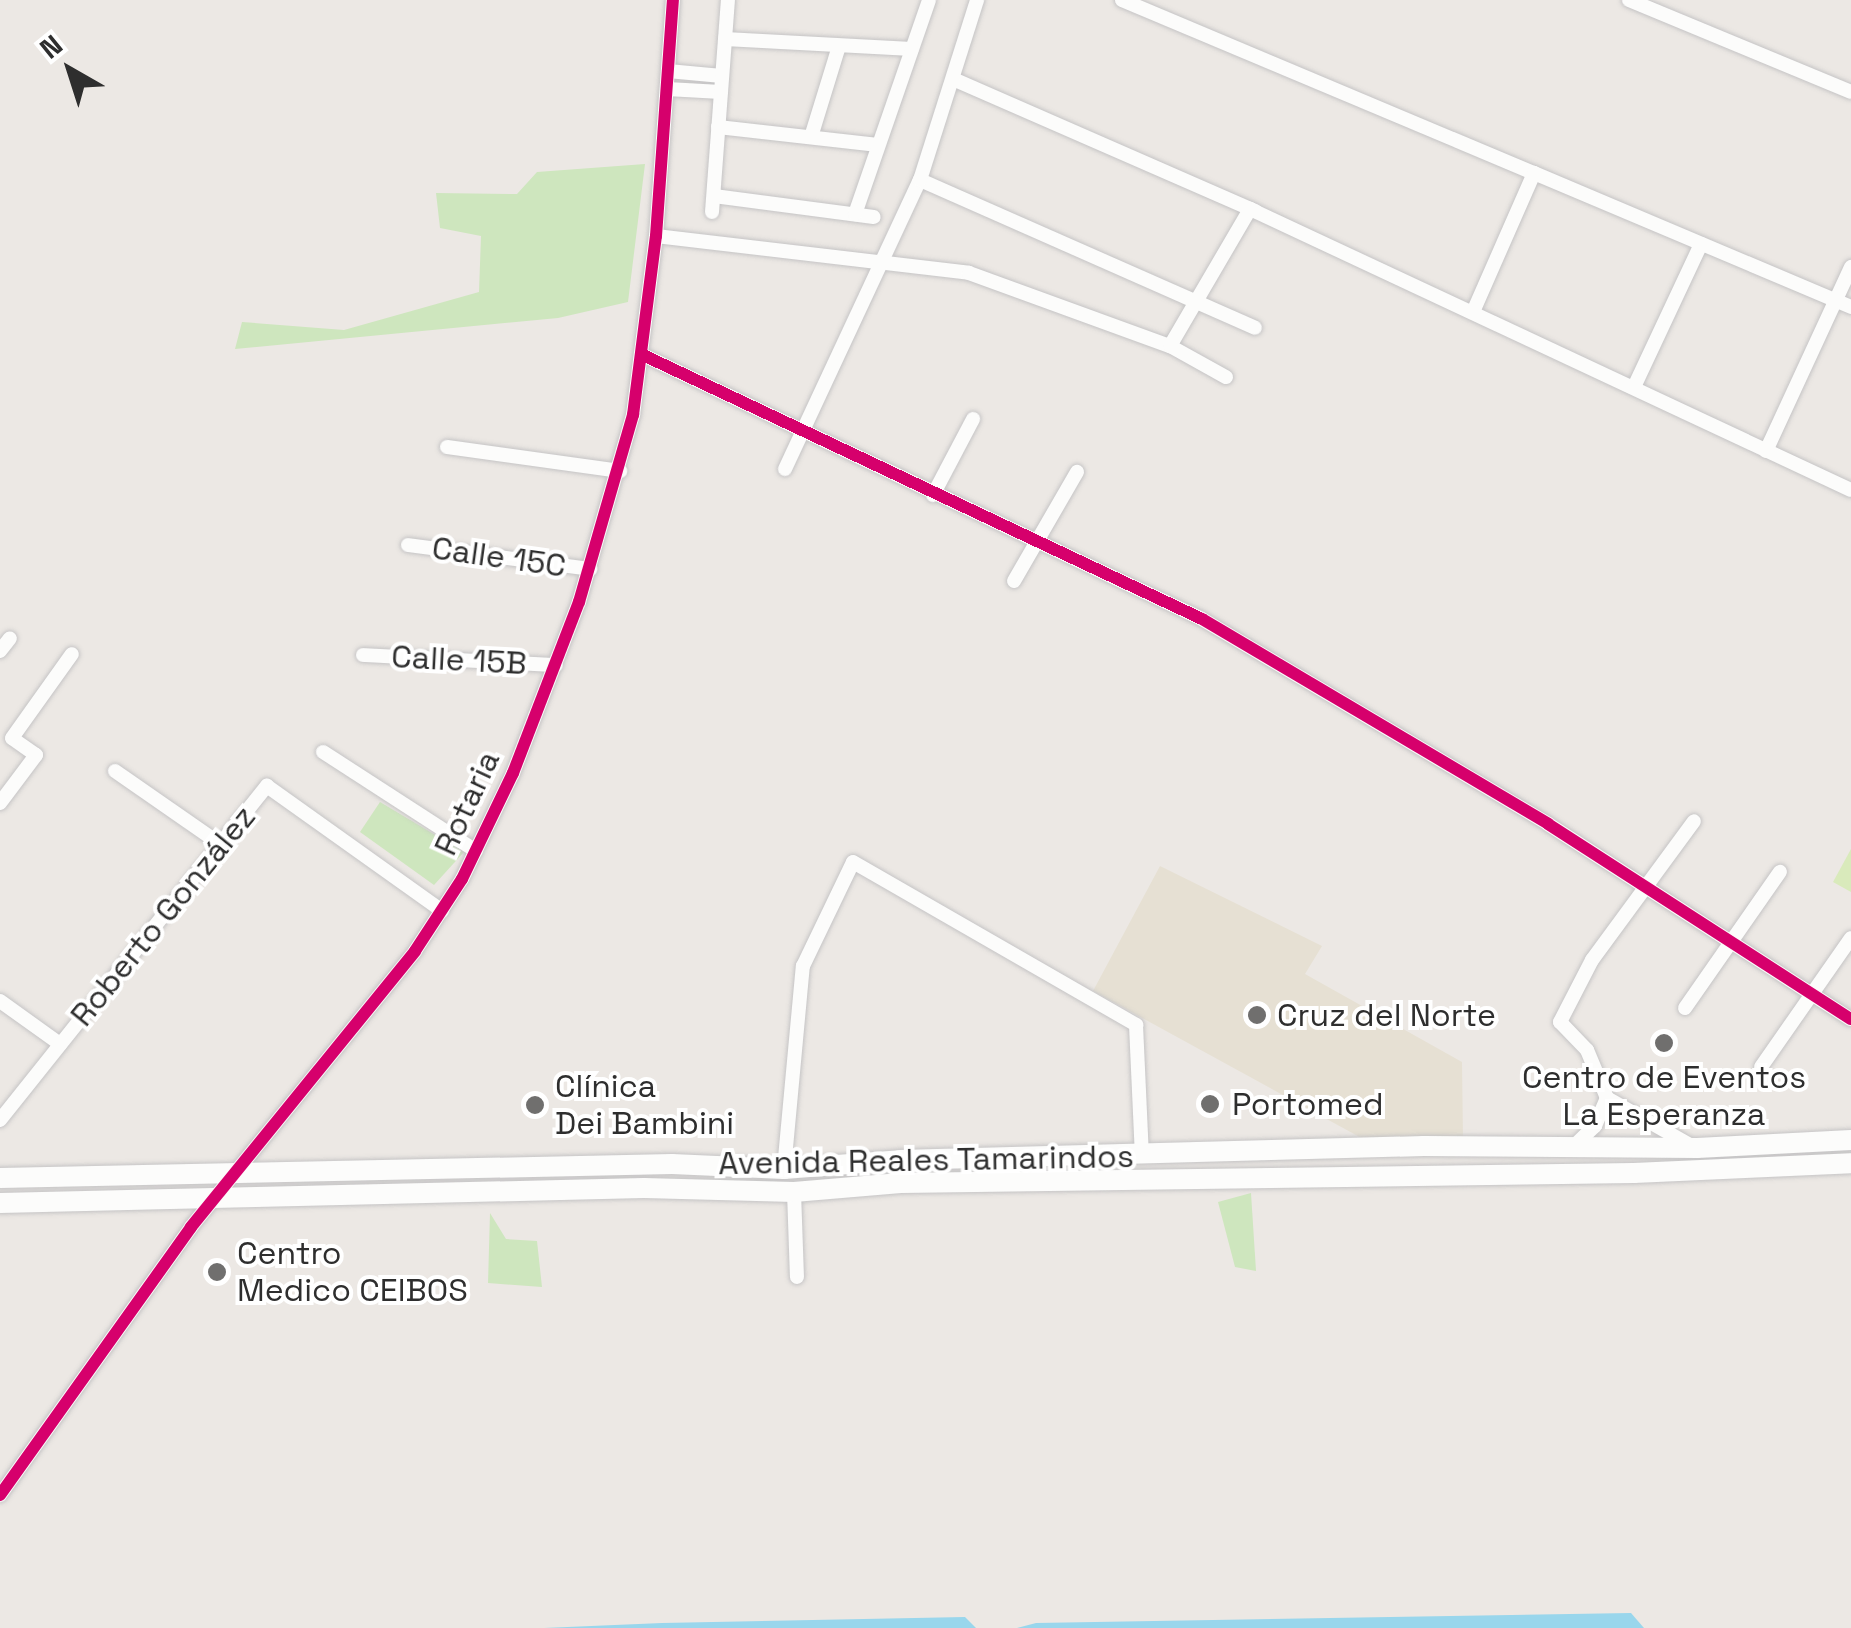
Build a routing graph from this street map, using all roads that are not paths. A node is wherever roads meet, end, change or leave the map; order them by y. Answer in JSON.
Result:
{"nodes":[{"id":1,"x":672,"y":0,"type":"edge"},
{"id":2,"x":728,"y":0,"type":"edge"},
{"id":3,"x":929,"y":0,"type":"edge"},
{"id":4,"x":977,"y":0,"type":"edge"},
{"id":5,"x":1122,"y":0,"type":"edge"},
{"id":6,"x":1629,"y":0,"type":"edge"},
{"id":7,"x":725,"y":39,"type":"junction"},
{"id":8,"x":839,"y":46,"type":"junction"},
{"id":9,"x":912,"y":49,"type":"junction"},
{"id":10,"x":668,"y":71,"type":"junction"},
{"id":11,"x":722,"y":76,"type":"junction"},
{"id":12,"x":953,"y":79,"type":"junction"},
{"id":13,"x":667,"y":89,"type":"junction"},
{"id":14,"x":721,"y":92,"type":"junction"},
{"id":15,"x":1851,"y":92,"type":"edge"},
{"id":16,"x":718,"y":126,"type":"junction"},
{"id":17,"x":811,"y":137,"type":"junction"},
{"id":18,"x":878,"y":145,"type":"junction"},
{"id":19,"x":1534,"y":172,"type":"junction"},
{"id":20,"x":920,"y":180,"type":"junction"},
{"id":21,"x":1250,"y":208,"type":"junction"},
{"id":22,"x":855,"y":214,"type":"junction"},
{"id":23,"x":874,"y":217,"type":"dead end"},
{"id":24,"x":656,"y":236,"type":"junction"},
{"id":25,"x":1701,"y":244,"type":"junction"},
{"id":26,"x":883,"y":262,"type":"junction"},
{"id":27,"x":1851,"y":266,"type":"edge"},
{"id":28,"x":1198,"y":298,"type":"junction"},
{"id":29,"x":1844,"y":304,"type":"edge"},
{"id":30,"x":1473,"y":312,"type":"junction"},
{"id":31,"x":1254,"y":328,"type":"dead end"},
{"id":32,"x":1170,"y":346,"type":"junction"},
{"id":33,"x":643,"y":355,"type":"junction"},
{"id":34,"x":1226,"y":377,"type":"dead end"},
{"id":35,"x":1634,"y":387,"type":"junction"},
{"id":36,"x":973,"y":419,"type":"dead end"},
{"id":37,"x":803,"y":434,"type":"junction"},
{"id":38,"x":448,"y":447,"type":"dead end"},
{"id":39,"x":1766,"y":450,"type":"junction"},
{"id":40,"x":785,"y":469,"type":"dead end"},
{"id":41,"x":620,"y":471,"type":"junction"},
{"id":42,"x":1077,"y":472,"type":"dead end"},
{"id":43,"x":1851,"y":490,"type":"edge"},
{"id":44,"x":933,"y":496,"type":"junction"},
{"id":45,"x":1037,"y":541,"type":"junction"},
{"id":46,"x":408,"y":544,"type":"dead end"},
{"id":47,"x":590,"y":569,"type":"junction"},
{"id":48,"x":1014,"y":582,"type":"dead end"},
{"id":49,"x":10,"y":638,"type":"dead end"},
{"id":50,"x":0,"y":651,"type":"edge"},
{"id":51,"x":72,"y":654,"type":"dead end"},
{"id":52,"x":363,"y":655,"type":"dead end"},
{"id":53,"x":556,"y":665,"type":"junction"},
{"id":54,"x":323,"y":752,"type":"dead end"},
{"id":55,"x":115,"y":772,"type":"dead end"},
{"id":56,"x":0,"y":803,"type":"edge"},
{"id":57,"x":1694,"y":821,"type":"dead end"},
{"id":58,"x":220,"y":844,"type":"junction"},
{"id":59,"x":476,"y":851,"type":"junction"},
{"id":60,"x":1780,"y":872,"type":"dead end"},
{"id":61,"x":1645,"y":887,"type":"junction"},
{"id":62,"x":442,"y":911,"type":"junction"},
{"id":63,"x":1851,"y":938,"type":"edge"},
{"id":64,"x":1731,"y":942,"type":"junction"},
{"id":65,"x":1812,"y":994,"type":"junction"},
{"id":66,"x":0,"y":1001,"type":"edge"},
{"id":67,"x":1685,"y":1008,"type":"dead end"},
{"id":68,"x":1851,"y":1019,"type":"edge"},
{"id":69,"x":60,"y":1044,"type":"junction"},
{"id":70,"x":1761,"y":1067,"type":"dead end"},
{"id":71,"x":1607,"y":1098,"type":"junction"},
{"id":72,"x":0,"y":1120,"type":"edge"},
{"id":73,"x":1851,"y":1140,"type":"edge"},
{"id":74,"x":1698,"y":1148,"type":"junction"},
{"id":75,"x":1632,"y":1149,"type":"junction"},
{"id":76,"x":1566,"y":1150,"type":"junction"},
{"id":77,"x":1189,"y":1153,"type":"junction"},
{"id":78,"x":1142,"y":1156,"type":"junction"},
{"id":79,"x":644,"y":1164,"type":"junction"},
{"id":80,"x":1851,"y":1164,"type":"edge"},
{"id":81,"x":784,"y":1169,"type":"junction"},
{"id":82,"x":1634,"y":1173,"type":"junction"},
{"id":83,"x":232,"y":1175,"type":"junction"},
{"id":84,"x":1190,"y":1177,"type":"junction"},
{"id":85,"x":0,"y":1178,"type":"edge"},
{"id":86,"x":644,"y":1188,"type":"junction"},
{"id":87,"x":794,"y":1192,"type":"junction"},
{"id":88,"x":212,"y":1200,"type":"junction"},
{"id":89,"x":0,"y":1203,"type":"edge"},
{"id":90,"x":797,"y":1277,"type":"dead end"},
{"id":91,"x":0,"y":1495,"type":"edge"}],
"edges":[{"from":1,"to":10,"type":"street","name":"Rotaria"},
{"from":2,"to":7,"type":"street"},
{"from":3,"to":9,"type":"street"},
{"from":4,"to":12,"type":"street"},
{"from":5,"to":19,"type":"street"},
{"from":6,"to":15,"type":"street"},
{"from":7,"to":8,"type":"street"},
{"from":7,"to":11,"type":"street"},
{"from":8,"to":9,"type":"street"},
{"from":8,"to":17,"type":"street"},
{"from":9,"to":18,"type":"street"},
{"from":10,"to":11,"type":"street"},
{"from":10,"to":13,"type":"street","name":"Rotaria"},
{"from":11,"to":14,"type":"street"},
{"from":12,"to":20,"type":"street"},
{"from":12,"to":21,"type":"street"},
{"from":13,"to":14,"type":"street"},
{"from":13,"to":24,"type":"street","name":"Rotaria"},
{"from":14,"to":16,"type":"street"},
{"from":16,"to":17,"type":"street"},
{"from":16,"to":22,"type":"street"},
{"from":17,"to":18,"type":"street"},
{"from":18,"to":22,"type":"street"},
{"from":19,"to":25,"type":"street"},
{"from":19,"to":30,"type":"street"},
{"from":20,"to":26,"type":"street"},
{"from":20,"to":28,"type":"street"},
{"from":21,"to":28,"type":"street"},
{"from":21,"to":30,"type":"street"},
{"from":22,"to":23,"type":"street"},
{"from":24,"to":26,"type":"street"},
{"from":24,"to":33,"type":"street","name":"Rotaria"},
{"from":25,"to":29,"type":"street"},
{"from":25,"to":35,"type":"street"},
{"from":26,"to":32,"type":"street"},
{"from":26,"to":37,"type":"street"},
{"from":27,"to":29,"type":"street"},
{"from":28,"to":31,"type":"street"},
{"from":28,"to":32,"type":"street"},
{"from":29,"to":39,"type":"street"},
{"from":30,"to":35,"type":"street"},
{"from":32,"to":34,"type":"street"},
{"from":33,"to":37,"type":"street"},
{"from":33,"to":41,"type":"street","name":"Rotaria"},
{"from":35,"to":39,"type":"street"},
{"from":36,"to":44,"type":"street"},
{"from":37,"to":40,"type":"street"},
{"from":37,"to":44,"type":"street"},
{"from":38,"to":41,"type":"street"},
{"from":39,"to":43,"type":"street"},
{"from":41,"to":47,"type":"street","name":"Rotaria"},
{"from":42,"to":45,"type":"street"},
{"from":44,"to":45,"type":"street"},
{"from":45,"to":48,"type":"street"},
{"from":45,"to":61,"type":"street"},
{"from":46,"to":47,"type":"street","name":"Calle 15C"},
{"from":47,"to":53,"type":"street","name":"Rotaria"},
{"from":49,"to":50,"type":"street"},
{"from":51,"to":56,"type":"street"},
{"from":52,"to":53,"type":"street","name":"Calle 15B"},
{"from":53,"to":59,"type":"street","name":"Rotaria"},
{"from":54,"to":59,"type":"street"},
{"from":55,"to":58,"type":"street"},
{"from":57,"to":61,"type":"street"},
{"from":58,"to":62,"type":"street","name":"Roberto González"},
{"from":58,"to":69,"type":"street","name":"Roberto González"},
{"from":59,"to":62,"type":"street","name":"Rotaria"},
{"from":60,"to":64,"type":"street"},
{"from":61,"to":64,"type":"street"},
{"from":61,"to":71,"type":"street"},
{"from":62,"to":83,"type":"street","name":"Rotaria"},
{"from":63,"to":65,"type":"street"},
{"from":64,"to":65,"type":"street"},
{"from":64,"to":67,"type":"street"},
{"from":65,"to":68,"type":"street"},
{"from":65,"to":70,"type":"street"},
{"from":66,"to":69,"type":"street"},
{"from":69,"to":72,"type":"street","name":"Roberto González"},
{"from":71,"to":74,"type":"street"},
{"from":71,"to":76,"type":"street"},
{"from":73,"to":74,"type":"main road","name":"Avenida Reales Tamarindos"},
{"from":74,"to":75,"type":"main road","name":"Avenida Reales Tamarindos"},
{"from":75,"to":76,"type":"main road","name":"Avenida Reales Tamarindos"},
{"from":75,"to":82,"type":"street"},
{"from":76,"to":77,"type":"main road","name":"Avenida Reales Tamarindos"},
{"from":77,"to":78,"type":"main road","name":"Avenida Reales Tamarindos"},
{"from":77,"to":84,"type":"main road"},
{"from":78,"to":81,"type":"main road","name":"Avenida Reales Tamarindos"},
{"from":78,"to":81,"type":"street"},
{"from":79,"to":81,"type":"main road","name":"Avenida Reales Tamarindos"},
{"from":79,"to":83,"type":"main road","name":"Avenida Reales Tamarindos"},
{"from":79,"to":86,"type":"main road"},
{"from":80,"to":82,"type":"main road","name":"Avenida Reales Tamarindos"},
{"from":82,"to":84,"type":"main road","name":"Avenida Reales Tamarindos"},
{"from":83,"to":85,"type":"main road","name":"Avenida Reales Tamarindos"},
{"from":83,"to":88,"type":"street","name":"Rotaria"},
{"from":84,"to":87,"type":"main road","name":"Avenida Reales Tamarindos"},
{"from":86,"to":87,"type":"main road","name":"Avenida Reales Tamarindos"},
{"from":86,"to":88,"type":"main road","name":"Avenida Reales Tamarindos"},
{"from":87,"to":90,"type":"street"},
{"from":88,"to":89,"type":"main road","name":"Avenida Reales Tamarindos"},
{"from":88,"to":91,"type":"street","name":"Rotaria"}]}
